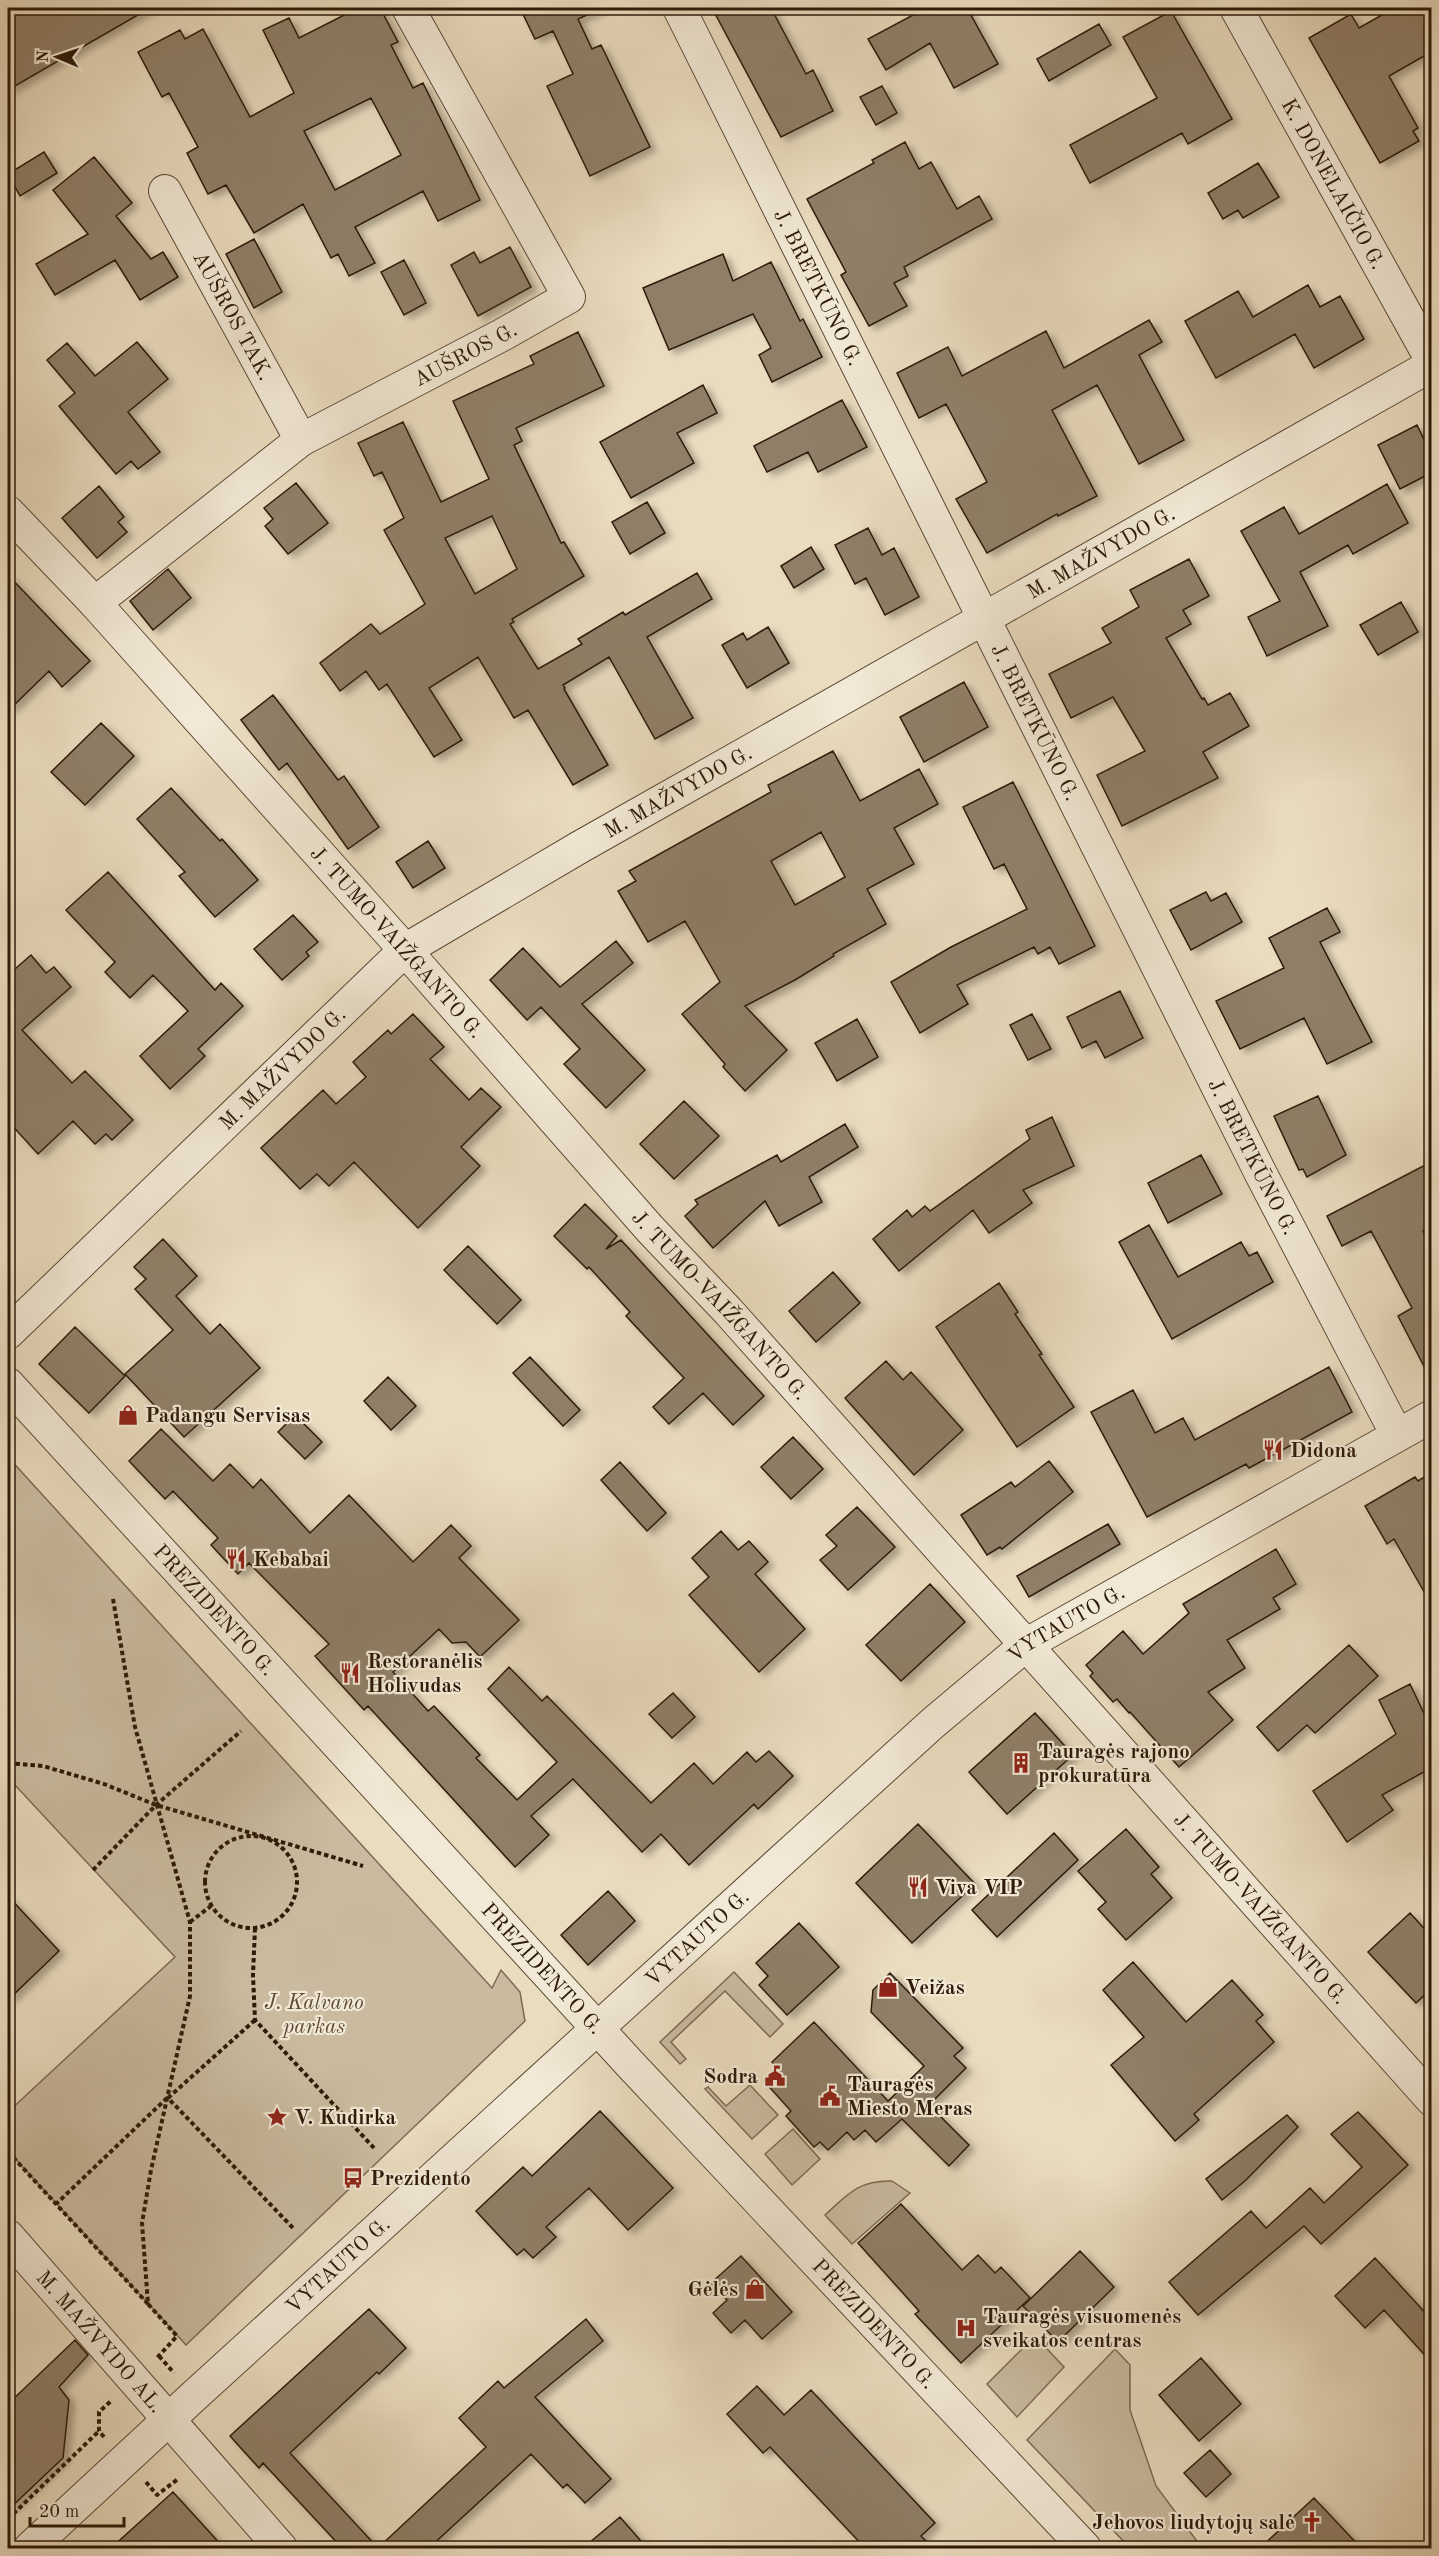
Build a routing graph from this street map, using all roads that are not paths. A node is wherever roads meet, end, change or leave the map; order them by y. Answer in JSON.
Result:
{"nodes":[{"id":1,"x":408,"y":8,"type":"edge"},
{"id":2,"x":679,"y":8,"type":"edge"},
{"id":3,"x":1236,"y":8,"type":"edge"},
{"id":4,"x":165,"y":191,"type":"dead end"},
{"id":5,"x":1431,"y":363,"type":"edge"},
{"id":6,"x":301,"y":440,"type":"junction"},
{"id":7,"x":8,"y":512,"type":"edge"},
{"id":8,"x":95,"y":603,"type":"junction"},
{"id":9,"x":985,"y":617,"type":"junction"},
{"id":10,"x":405,"y":950,"type":"junction"},
{"id":11,"x":8,"y":1333,"type":"edge"},
{"id":12,"x":8,"y":1383,"type":"edge"},
{"id":13,"x":1431,"y":1416,"type":"edge"},
{"id":14,"x":1397,"y":1435,"type":"junction"},
{"id":15,"x":1027,"y":1644,"type":"junction"},
{"id":16,"x":598,"y":2028,"type":"junction"},
{"id":17,"x":1431,"y":2100,"type":"edge"},
{"id":18,"x":8,"y":2236,"type":"edge"},
{"id":19,"x":167,"y":2420,"type":"junction"},
{"id":20,"x":30,"y":2548,"type":"edge"},
{"id":21,"x":281,"y":2548,"type":"edge"},
{"id":22,"x":1085,"y":2548,"type":"edge"}],
"edges":[{"from":1,"to":6,"type":"street","name":"AUŠROS G."},
{"from":2,"to":9,"type":"street","name":"J. BRETKŪNO G."},
{"from":3,"to":5,"type":"street","name":"K. DONELAIČIO G."},
{"from":4,"to":6,"type":"street","name":"AUŠROS TAK."},
{"from":5,"to":9,"type":"street","name":"M. MAŽVYDO G."},
{"from":6,"to":8,"type":"street","name":"AUŠROS G."},
{"from":7,"to":8,"type":"street","name":"J. TUMO-VAIŽGANTO G."},
{"from":8,"to":10,"type":"street","name":"J. TUMO-VAIŽGANTO G."},
{"from":9,"to":10,"type":"street","name":"M. MAŽVYDO G."},
{"from":9,"to":14,"type":"street","name":"J. BRETKŪNO G."},
{"from":10,"to":11,"type":"street","name":"M. MAŽVYDO G."},
{"from":10,"to":15,"type":"street","name":"J. TUMO-VAIŽGANTO G."},
{"from":12,"to":16,"type":"street","name":"PREZIDENTO G."},
{"from":13,"to":14,"type":"street","name":"VYTAUTO G."},
{"from":14,"to":15,"type":"street","name":"VYTAUTO G."},
{"from":15,"to":16,"type":"street","name":"VYTAUTO G."},
{"from":15,"to":17,"type":"street","name":"J. TUMO-VAIŽGANTO G."},
{"from":16,"to":19,"type":"street","name":"VYTAUTO G."},
{"from":16,"to":22,"type":"street","name":"PREZIDENTO G."},
{"from":18,"to":19,"type":"street","name":"M. MAŽVYDO AL."},
{"from":19,"to":20,"type":"street","name":"VYTAUTO G."},
{"from":19,"to":21,"type":"street","name":"M. MAŽVYDO AL."}]}
